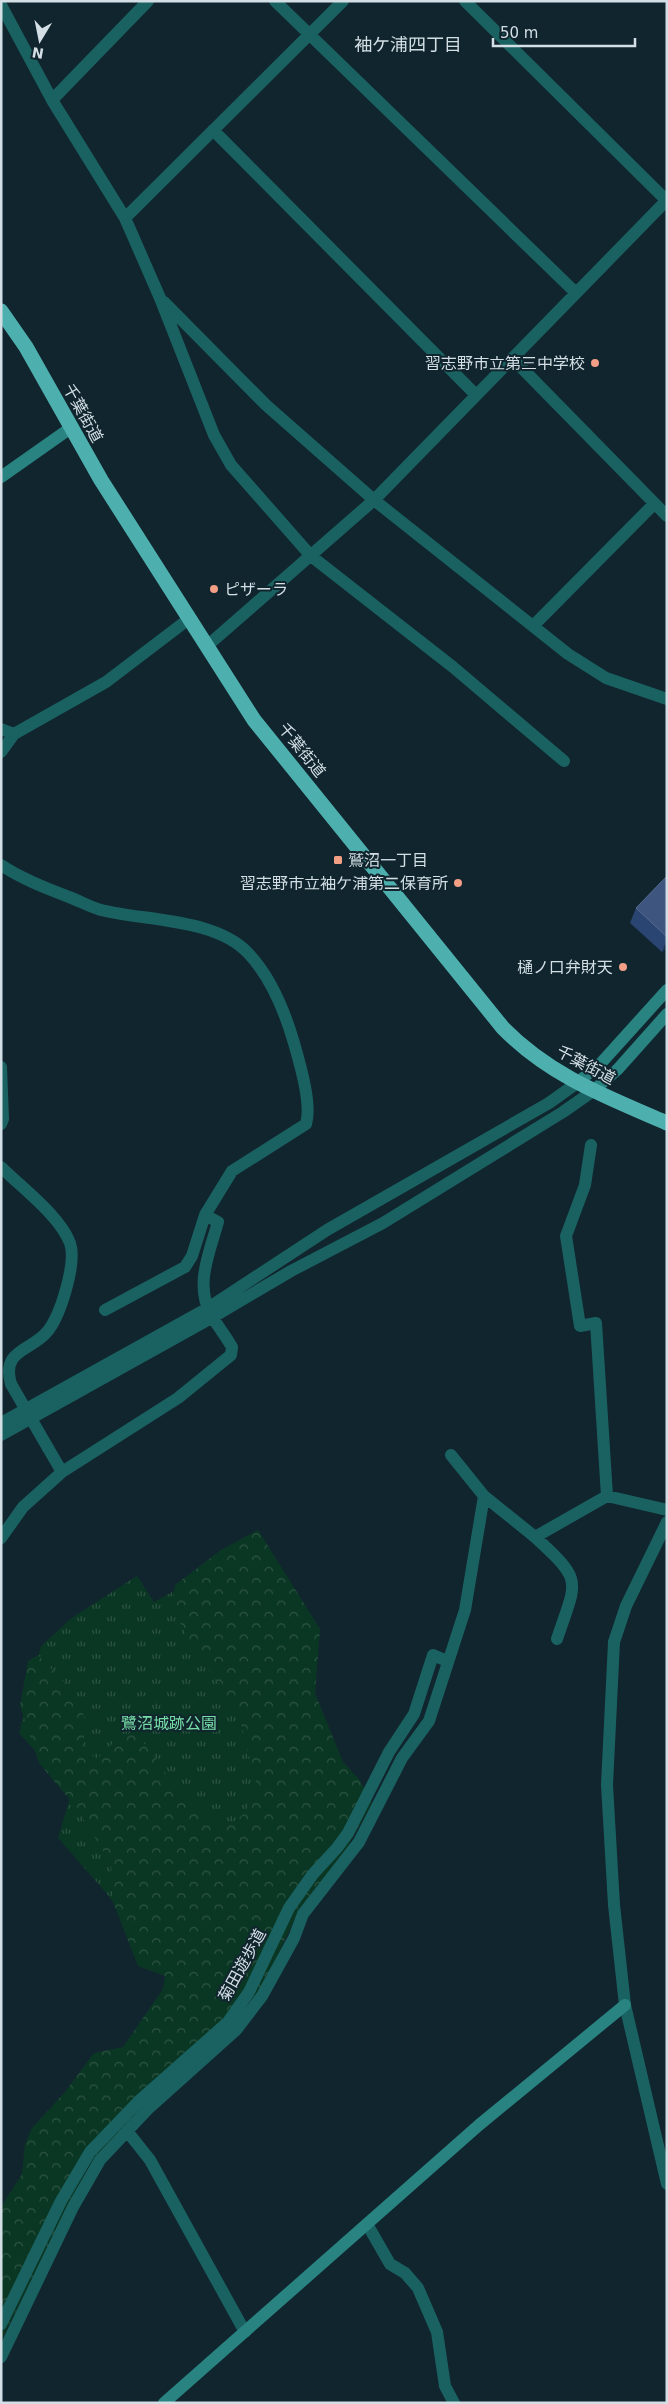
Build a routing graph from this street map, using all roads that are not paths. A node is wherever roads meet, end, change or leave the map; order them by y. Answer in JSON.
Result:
{"nodes":[{"id":1,"x":148,"y":1,"type":"edge"},
{"id":2,"x":275,"y":1,"type":"edge"},
{"id":3,"x":342,"y":1,"type":"edge"},
{"id":4,"x":465,"y":1,"type":"edge"},
{"id":5,"x":1,"y":5,"type":"edge"},
{"id":6,"x":308,"y":35,"type":"junction"},
{"id":7,"x":52,"y":100,"type":"junction"},
{"id":8,"x":213,"y":130,"type":"junction"},
{"id":9,"x":666,"y":200,"type":"edge"},
{"id":10,"x":125,"y":218,"type":"junction"},
{"id":11,"x":576,"y":292,"type":"junction"},
{"id":12,"x":160,"y":298,"type":"junction"},
{"id":13,"x":1,"y":311,"type":"edge"},
{"id":14,"x":512,"y":358,"type":"junction"},
{"id":15,"x":476,"y":395,"type":"junction"},
{"id":16,"x":72,"y":427,"type":"junction"},
{"id":17,"x":1,"y":477,"type":"edge"},
{"id":18,"x":374,"y":500,"type":"junction"},
{"id":19,"x":654,"y":504,"type":"junction"},
{"id":20,"x":667,"y":516,"type":"edge"},
{"id":21,"x":311,"y":556,"type":"junction"},
{"id":22,"x":190,"y":618,"type":"junction"},
{"id":23,"x":533,"y":626,"type":"junction"},
{"id":24,"x":207,"y":646,"type":"junction"},
{"id":25,"x":667,"y":700,"type":"edge"},
{"id":26,"x":1,"y":729,"type":"edge"},
{"id":27,"x":14,"y":734,"type":"junction"},
{"id":28,"x":1,"y":752,"type":"edge"},
{"id":29,"x":564,"y":761,"type":"dead end"},
{"id":30,"x":1,"y":865,"type":"edge"},
{"id":31,"x":667,"y":990,"type":"edge"},
{"id":32,"x":667,"y":1014,"type":"edge"},
{"id":33,"x":1,"y":1066,"type":"edge"},
{"id":34,"x":577,"y":1083,"type":"junction"},
{"id":35,"x":593,"y":1091,"type":"junction"},
{"id":36,"x":667,"y":1123,"type":"edge"},
{"id":37,"x":1,"y":1124,"type":"edge"},
{"id":38,"x":591,"y":1144,"type":"dead end"},
{"id":39,"x":1,"y":1167,"type":"edge"},
{"id":40,"x":205,"y":1215,"type":"junction"},
{"id":41,"x":105,"y":1310,"type":"dead end"},
{"id":42,"x":210,"y":1313,"type":"junction"},
{"id":43,"x":1,"y":1423,"type":"edge"},
{"id":44,"x":1,"y":1435,"type":"edge"},
{"id":45,"x":451,"y":1455,"type":"dead end"},
{"id":46,"x":62,"y":1472,"type":"junction"},
{"id":47,"x":484,"y":1496,"type":"junction"},
{"id":48,"x":607,"y":1496,"type":"junction"},
{"id":49,"x":667,"y":1510,"type":"edge"},
{"id":50,"x":667,"y":1522,"type":"edge"},
{"id":51,"x":535,"y":1537,"type":"junction"},
{"id":52,"x":1,"y":1538,"type":"edge"},
{"id":53,"x":557,"y":1639,"type":"dead end"},
{"id":54,"x":447,"y":1661,"type":"junction"},
{"id":55,"x":625,"y":2005,"type":"junction"},
{"id":56,"x":127,"y":2131,"type":"junction"},
{"id":57,"x":667,"y":2184,"type":"edge"},
{"id":58,"x":367,"y":2224,"type":"junction"},
{"id":59,"x":1,"y":2324,"type":"edge"},
{"id":60,"x":244,"y":2332,"type":"junction"},
{"id":61,"x":1,"y":2357,"type":"edge"},
{"id":62,"x":164,"y":2403,"type":"edge"},
{"id":63,"x":454,"y":2403,"type":"edge"}],
"edges":[{"from":1,"to":7,"type":"street"},
{"from":2,"to":6,"type":"street"},
{"from":3,"to":6,"type":"street"},
{"from":4,"to":9,"type":"street"},
{"from":5,"to":7,"type":"street"},
{"from":6,"to":8,"type":"street"},
{"from":6,"to":11,"type":"street"},
{"from":7,"to":10,"type":"street"},
{"from":8,"to":10,"type":"street"},
{"from":8,"to":15,"type":"street"},
{"from":9,"to":11,"type":"street"},
{"from":10,"to":12,"type":"street"},
{"from":11,"to":14,"type":"street"},
{"from":12,"to":18,"type":"street"},
{"from":12,"to":21,"type":"street"},
{"from":13,"to":16,"type":"highway","name":"千葉街道"},
{"from":14,"to":15,"type":"street"},
{"from":14,"to":19,"type":"street"},
{"from":15,"to":18,"type":"street"},
{"from":16,"to":17,"type":"street"},
{"from":16,"to":22,"type":"highway","name":"千葉街道"},
{"from":18,"to":21,"type":"street"},
{"from":18,"to":23,"type":"street"},
{"from":19,"to":20,"type":"street"},
{"from":19,"to":23,"type":"street"},
{"from":21,"to":24,"type":"street"},
{"from":21,"to":29,"type":"street"},
{"from":22,"to":24,"type":"highway","name":"千葉街道"},
{"from":22,"to":27,"type":"street"},
{"from":23,"to":25,"type":"street"},
{"from":24,"to":34,"type":"highway","name":"千葉街道"},
{"from":26,"to":27,"type":"street"},
{"from":27,"to":28,"type":"street"},
{"from":30,"to":40,"type":"street"},
{"from":31,"to":34,"type":"street"},
{"from":32,"to":35,"type":"street"},
{"from":33,"to":37,"type":"street"},
{"from":34,"to":35,"type":"highway","name":"千葉街道"},
{"from":34,"to":42,"type":"street"},
{"from":35,"to":36,"type":"highway","name":"千葉街道"},
{"from":35,"to":42,"type":"street"},
{"from":38,"to":48,"type":"street"},
{"from":39,"to":46,"type":"street","bridge":true},
{"from":40,"to":41,"type":"street"},
{"from":40,"to":42,"type":"street"},
{"from":42,"to":43,"type":"street"},
{"from":42,"to":44,"type":"street"},
{"from":42,"to":46,"type":"street"},
{"from":45,"to":47,"type":"street"},
{"from":46,"to":52,"type":"street"},
{"from":47,"to":51,"type":"street"},
{"from":47,"to":54,"type":"street"},
{"from":48,"to":49,"type":"street"},
{"from":48,"to":51,"type":"street"},
{"from":50,"to":55,"type":"street"},
{"from":51,"to":53,"type":"street"},
{"from":54,"to":56,"type":"street"},
{"from":54,"to":59,"type":"street","name":"菊田遊歩道"},
{"from":55,"to":57,"type":"street"},
{"from":55,"to":58,"type":"street"},
{"from":56,"to":60,"type":"street"},
{"from":56,"to":61,"type":"street"},
{"from":58,"to":60,"type":"street"},
{"from":58,"to":63,"type":"street"},
{"from":60,"to":62,"type":"street"}]}
